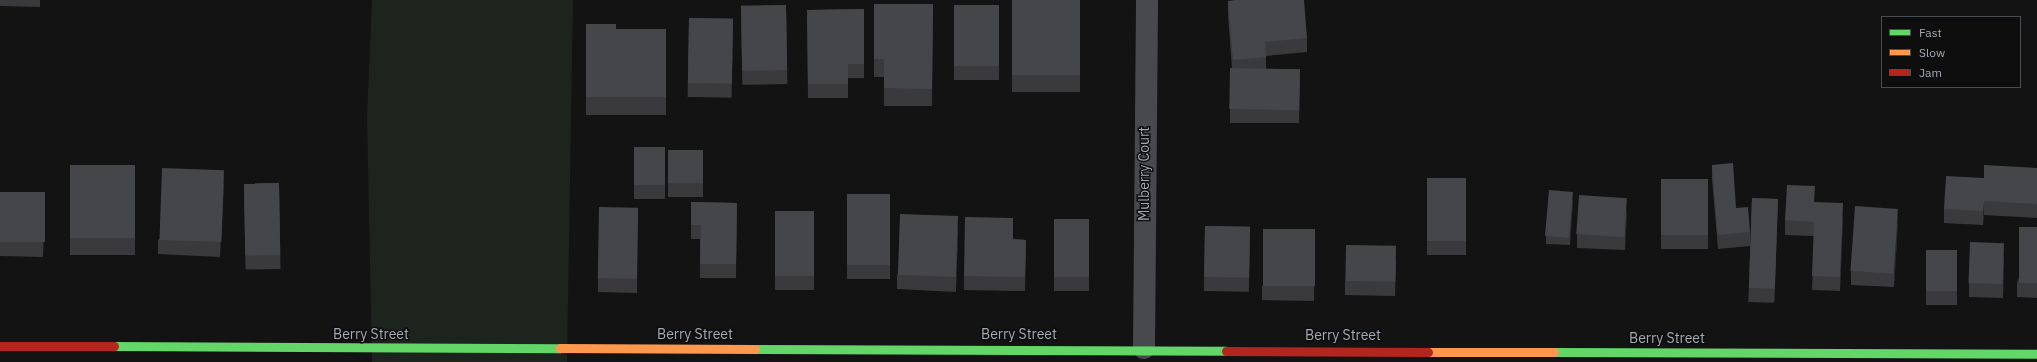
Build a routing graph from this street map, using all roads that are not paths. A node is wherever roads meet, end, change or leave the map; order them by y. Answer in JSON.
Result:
{"nodes":[{"id":1,"x":1147,"y":0,"type":"edge"},
{"id":2,"x":0,"y":346,"type":"edge"},
{"id":3,"x":1144,"y":348,"type":"junction"},
{"id":4,"x":2037,"y":354,"type":"edge"}],
"edges":[{"from":1,"to":3,"type":"street","name":"Mulberry Court"},
{"from":2,"to":3,"type":"street","name":"Berry Street"},
{"from":3,"to":4,"type":"street","name":"Berry Street"}]}
